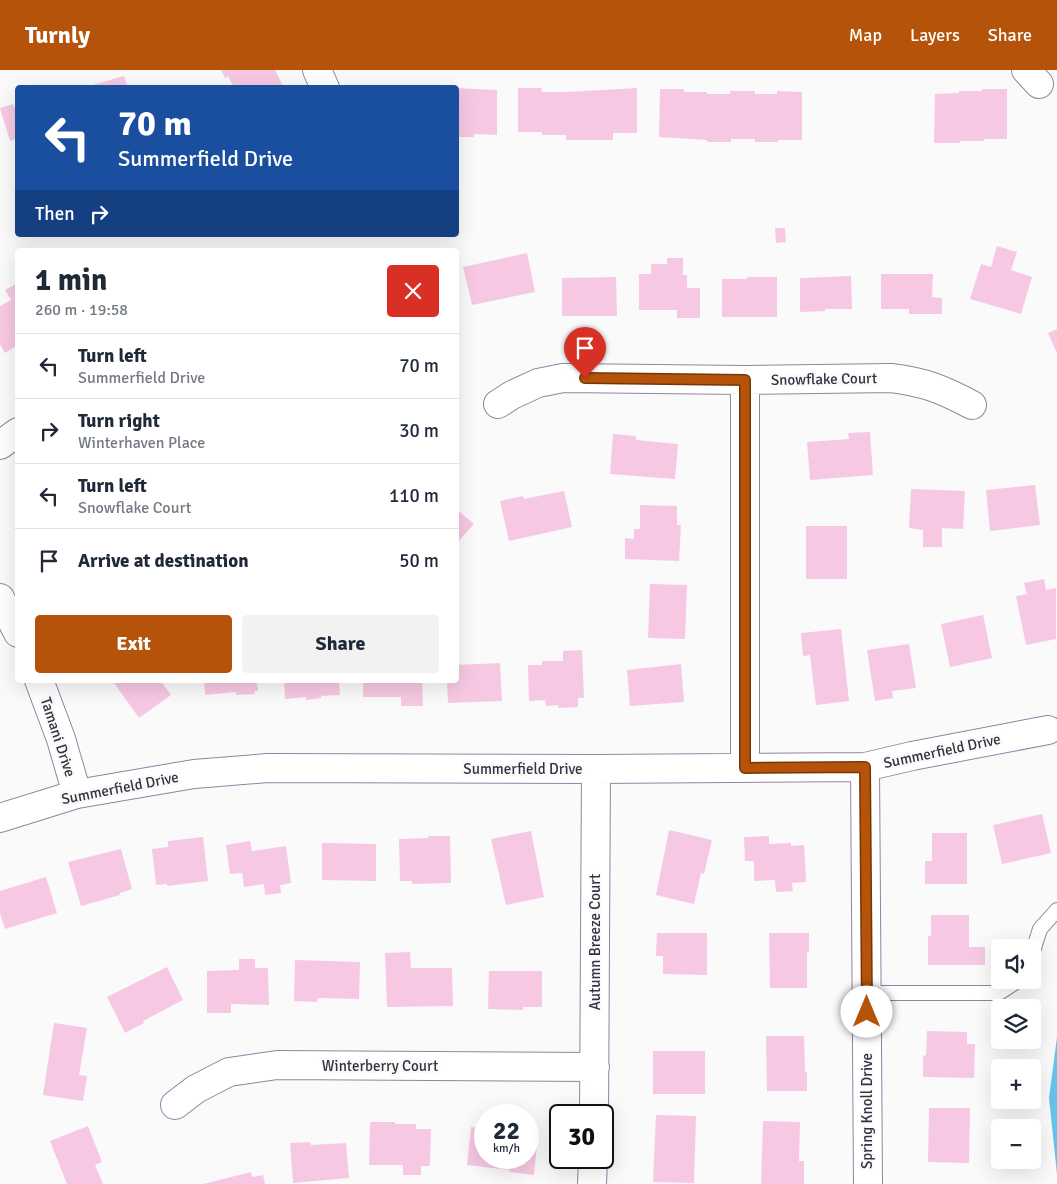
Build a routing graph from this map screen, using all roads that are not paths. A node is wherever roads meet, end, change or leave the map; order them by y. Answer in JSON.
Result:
{"nodes":[{"id":1,"x":317,"y":70,"type":"edge"},
{"id":2,"x":324,"y":85,"type":"edge"},
{"id":3,"x":745,"y":380,"type":"junction"},
{"id":4,"x":498,"y":404,"type":"dead end"},
{"id":5,"x":972,"y":405,"type":"dead end"},
{"id":6,"x":15,"y":434,"type":"edge"},
{"id":7,"x":0,"y":445,"type":"edge"},
{"id":8,"x":0,"y":598,"type":"edge"},
{"id":9,"x":15,"y":627,"type":"edge"},
{"id":10,"x":40,"y":683,"type":"edge"},
{"id":11,"x":1048,"y":730,"type":"dead end"},
{"id":12,"x":865,"y":767,"type":"junction"},
{"id":13,"x":745,"y":768,"type":"junction"},
{"id":14,"x":596,"y":769,"type":"junction"},
{"id":15,"x":76,"y":794,"type":"junction"},
{"id":16,"x":0,"y":818,"type":"edge"},
{"id":17,"x":1057,"y":910,"type":"edge"},
{"id":18,"x":1037,"y":939,"type":"edge"},
{"id":19,"x":1005,"y":989,"type":"edge"},
{"id":20,"x":867,"y":992,"type":"junction"},
{"id":21,"x":595,"y":1067,"type":"junction"},
{"id":22,"x":594,"y":1104,"type":"edge"},
{"id":23,"x":175,"y":1105,"type":"dead end"},
{"id":24,"x":592,"y":1169,"type":"edge"},
{"id":25,"x":592,"y":1184,"type":"edge"},
{"id":26,"x":868,"y":1184,"type":"edge"}],
"edges":[{"from":1,"to":2,"type":"street"},
{"from":3,"to":4,"type":"street","name":"Snowflake Court"},
{"from":3,"to":5,"type":"street","name":"Snowflake Court"},
{"from":3,"to":13,"type":"street"},
{"from":6,"to":7,"type":"street"},
{"from":8,"to":9,"type":"street"},
{"from":10,"to":15,"type":"street","name":"Tamani Drive"},
{"from":11,"to":12,"type":"street","name":"Summerfield Drive"},
{"from":12,"to":13,"type":"street","name":"Summerfield Drive"},
{"from":12,"to":20,"type":"street","name":"Spring Knoll Drive"},
{"from":13,"to":14,"type":"street","name":"Summerfield Drive"},
{"from":14,"to":15,"type":"street","name":"Summerfield Drive"},
{"from":14,"to":21,"type":"street","name":"Autumn Breeze Court"},
{"from":15,"to":16,"type":"street","name":"Summerfield Drive"},
{"from":17,"to":18,"type":"lane"},
{"from":19,"to":20,"type":"lane"},
{"from":20,"to":26,"type":"street","name":"Spring Knoll Drive"},
{"from":21,"to":22,"type":"street","name":"Autumn Breeze Court"},
{"from":21,"to":23,"type":"street","name":"Winterberry Court"},
{"from":24,"to":25,"type":"street"}]}
